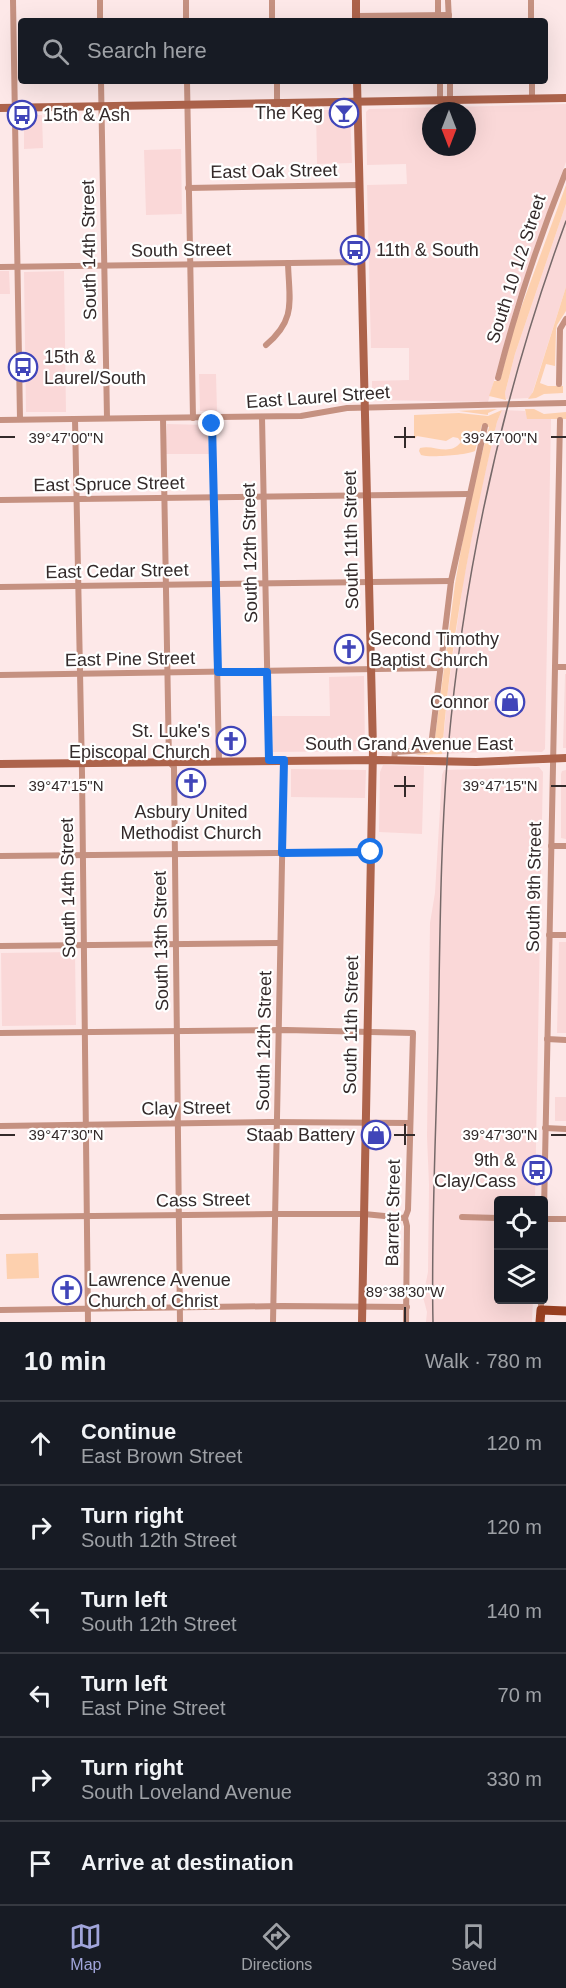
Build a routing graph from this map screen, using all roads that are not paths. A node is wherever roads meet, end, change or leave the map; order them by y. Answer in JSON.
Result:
{"nodes":[{"id":1,"x":14,"y":0,"type":"edge"},
{"id":2,"x":100,"y":0,"type":"edge"},
{"id":3,"x":186,"y":0,"type":"edge"},
{"id":4,"x":272,"y":0,"type":"edge"},
{"id":5,"x":356,"y":0,"type":"edge"},
{"id":6,"x":438,"y":0,"type":"edge"},
{"id":7,"x":448,"y":0,"type":"edge"},
{"id":8,"x":531,"y":0,"type":"edge"},
{"id":9,"x":100,"y":18,"type":"edge"},
{"id":10,"x":186,"y":18,"type":"edge"},
{"id":11,"x":272,"y":18,"type":"edge"},
{"id":12,"x":356,"y":18,"type":"edge"},
{"id":13,"x":438,"y":18,"type":"edge"},
{"id":14,"x":449,"y":18,"type":"edge"},
{"id":15,"x":531,"y":18,"type":"edge"},
{"id":16,"x":101,"y":84,"type":"edge"},
{"id":17,"x":187,"y":84,"type":"edge"},
{"id":18,"x":277,"y":84,"type":"edge"},
{"id":19,"x":357,"y":84,"type":"edge"},
{"id":20,"x":440,"y":84,"type":"edge"},
{"id":21,"x":450,"y":84,"type":"edge"},
{"id":22,"x":532,"y":84,"type":"edge"},
{"id":23,"x":566,"y":98,"type":"edge"},
{"id":24,"x":532,"y":99,"type":"junction"},
{"id":25,"x":440,"y":101,"type":"junction"},
{"id":26,"x":450,"y":101,"type":"junction"},
{"id":27,"x":358,"y":102,"type":"junction"},
{"id":28,"x":277,"y":104,"type":"junction"},
{"id":29,"x":187,"y":105,"type":"junction"},
{"id":30,"x":102,"y":106,"type":"junction"},
{"id":31,"x":0,"y":108,"type":"edge"},
{"id":32,"x":15,"y":108,"type":"junction"},
{"id":33,"x":566,"y":171,"type":"edge"},
{"id":34,"x":360,"y":185,"type":"junction"},
{"id":35,"x":188,"y":188,"type":"junction"},
{"id":36,"x":362,"y":262,"type":"junction"},
{"id":37,"x":288,"y":263,"type":"junction"},
{"id":38,"x":190,"y":265,"type":"junction"},
{"id":39,"x":104,"y":266,"type":"junction"},
{"id":40,"x":0,"y":267,"type":"edge"},
{"id":41,"x":17,"y":267,"type":"junction"},
{"id":42,"x":565,"y":321,"type":"edge"},
{"id":43,"x":266,"y":345,"type":"dead end"},
{"id":44,"x":498,"y":378,"type":"dead end"},
{"id":45,"x":559,"y":384,"type":"dead end"},
{"id":46,"x":566,"y":403,"type":"edge"},
{"id":47,"x":365,"y":408,"type":"junction"},
{"id":48,"x":212,"y":417,"type":"junction"},
{"id":49,"x":262,"y":417,"type":"junction"},
{"id":50,"x":107,"y":418,"type":"junction"},
{"id":51,"x":163,"y":418,"type":"junction"},
{"id":52,"x":193,"y":418,"type":"junction"},
{"id":53,"x":20,"y":419,"type":"junction"},
{"id":54,"x":75,"y":419,"type":"junction"},
{"id":55,"x":0,"y":420,"type":"edge"},
{"id":56,"x":560,"y":420,"type":"dead end"},
{"id":57,"x":486,"y":426,"type":"dead end"},
{"id":58,"x":562,"y":490,"type":"edge"},
{"id":59,"x":469,"y":494,"type":"junction"},
{"id":60,"x":367,"y":495,"type":"junction"},
{"id":61,"x":263,"y":496,"type":"junction"},
{"id":62,"x":214,"y":498,"type":"junction"},
{"id":63,"x":76,"y":499,"type":"junction"},
{"id":64,"x":164,"y":499,"type":"junction"},
{"id":65,"x":0,"y":500,"type":"edge"},
{"id":66,"x":557,"y":579,"type":"junction"},
{"id":67,"x":566,"y":579,"type":"edge"},
{"id":68,"x":451,"y":581,"type":"junction"},
{"id":69,"x":369,"y":582,"type":"junction"},
{"id":70,"x":265,"y":584,"type":"junction"},
{"id":71,"x":166,"y":585,"type":"junction"},
{"id":72,"x":215,"y":585,"type":"junction"},
{"id":73,"x":78,"y":587,"type":"junction"},
{"id":74,"x":0,"y":588,"type":"edge"},
{"id":75,"x":555,"y":667,"type":"junction"},
{"id":76,"x":566,"y":667,"type":"edge"},
{"id":77,"x":439,"y":668,"type":"junction"},
{"id":78,"x":371,"y":669,"type":"junction"},
{"id":79,"x":218,"y":672,"type":"junction"},
{"id":80,"x":267,"y":672,"type":"junction"},
{"id":81,"x":168,"y":673,"type":"junction"},
{"id":82,"x":80,"y":674,"type":"junction"},
{"id":83,"x":0,"y":675,"type":"edge"},
{"id":84,"x":553,"y":758,"type":"junction"},
{"id":85,"x":566,"y":758,"type":"edge"},
{"id":86,"x":269,"y":760,"type":"junction"},
{"id":87,"x":284,"y":760,"type":"junction"},
{"id":88,"x":373,"y":760,"type":"junction"},
{"id":89,"x":394,"y":760,"type":"junction"},
{"id":90,"x":219,"y":761,"type":"junction"},
{"id":91,"x":169,"y":762,"type":"junction"},
{"id":92,"x":82,"y":763,"type":"junction"},
{"id":93,"x":0,"y":764,"type":"edge"},
{"id":94,"x":551,"y":846,"type":"junction"},
{"id":95,"x":566,"y":846,"type":"edge"},
{"id":96,"x":371,"y":852,"type":"junction"},
{"id":97,"x":282,"y":853,"type":"junction"},
{"id":98,"x":175,"y":854,"type":"junction"},
{"id":99,"x":83,"y":855,"type":"junction"},
{"id":100,"x":0,"y":856,"type":"edge"},
{"id":101,"x":549,"y":935,"type":"junction"},
{"id":102,"x":566,"y":935,"type":"edge"},
{"id":103,"x":280,"y":943,"type":"junction"},
{"id":104,"x":176,"y":944,"type":"junction"},
{"id":105,"x":84,"y":945,"type":"junction"},
{"id":106,"x":0,"y":946,"type":"edge"},
{"id":107,"x":279,"y":1030,"type":"junction"},
{"id":108,"x":177,"y":1031,"type":"junction"},
{"id":109,"x":368,"y":1031,"type":"junction"},
{"id":110,"x":0,"y":1033,"type":"edge"},
{"id":111,"x":85,"y":1033,"type":"junction"},
{"id":112,"x":547,"y":1039,"type":"junction"},
{"id":113,"x":566,"y":1040,"type":"edge"},
{"id":114,"x":277,"y":1122,"type":"junction"},
{"id":115,"x":366,"y":1122,"type":"junction"},
{"id":116,"x":409,"y":1122,"type":"junction"},
{"id":117,"x":178,"y":1123,"type":"junction"},
{"id":118,"x":86,"y":1124,"type":"junction"},
{"id":119,"x":0,"y":1126,"type":"edge"},
{"id":120,"x":545,"y":1128,"type":"junction"},
{"id":121,"x":566,"y":1129,"type":"edge"},
{"id":122,"x":543,"y":1196,"type":"edge"},
{"id":123,"x":275,"y":1214,"type":"junction"},
{"id":124,"x":364,"y":1214,"type":"junction"},
{"id":125,"x":179,"y":1215,"type":"junction"},
{"id":126,"x":87,"y":1216,"type":"junction"},
{"id":127,"x":462,"y":1217,"type":"dead end"},
{"id":128,"x":0,"y":1218,"type":"edge"},
{"id":129,"x":405,"y":1218,"type":"junction"},
{"id":130,"x":494,"y":1218,"type":"edge"},
{"id":131,"x":548,"y":1219,"type":"edge"},
{"id":132,"x":566,"y":1219,"type":"edge"},
{"id":133,"x":541,"y":1304,"type":"edge"},
{"id":134,"x":273,"y":1306,"type":"junction"},
{"id":135,"x":362,"y":1306,"type":"junction"},
{"id":136,"x":180,"y":1307,"type":"junction"},
{"id":137,"x":407,"y":1307,"type":"junction"},
{"id":138,"x":88,"y":1308,"type":"junction"},
{"id":139,"x":0,"y":1310,"type":"edge"},
{"id":140,"x":541,"y":1310,"type":"junction"},
{"id":141,"x":566,"y":1311,"type":"edge"},
{"id":142,"x":88,"y":1322,"type":"edge"},
{"id":143,"x":180,"y":1322,"type":"edge"},
{"id":144,"x":273,"y":1322,"type":"edge"},
{"id":145,"x":362,"y":1322,"type":"edge"},
{"id":146,"x":406,"y":1322,"type":"edge"},
{"id":147,"x":540,"y":1322,"type":"edge"}],
"edges":[{"from":1,"to":32,"type":"street"},
{"from":2,"to":9,"type":"street"},
{"from":3,"to":10,"type":"street"},
{"from":4,"to":11,"type":"street"},
{"from":5,"to":12,"type":"street"},
{"from":6,"to":13,"type":"street"},
{"from":7,"to":14,"type":"street"},
{"from":8,"to":15,"type":"street"},
{"from":13,"to":14,"type":"street"},
{"from":16,"to":30,"type":"street","name":"South 14th Street"},
{"from":17,"to":29,"type":"street"},
{"from":18,"to":28,"type":"street"},
{"from":19,"to":27,"type":"street","name":"South 11th Street"},
{"from":20,"to":25,"type":"street"},
{"from":21,"to":26,"type":"street"},
{"from":22,"to":24,"type":"street"},
{"from":23,"to":24,"type":"street"},
{"from":24,"to":26,"type":"street"},
{"from":25,"to":26,"type":"street"},
{"from":25,"to":27,"type":"street"},
{"from":27,"to":28,"type":"street"},
{"from":27,"to":34,"type":"street","name":"South 11th Street"},
{"from":28,"to":29,"type":"street"},
{"from":29,"to":30,"type":"street"},
{"from":29,"to":35,"type":"street"},
{"from":30,"to":32,"type":"street"},
{"from":30,"to":39,"type":"street","name":"South 14th Street"},
{"from":31,"to":32,"type":"street"},
{"from":32,"to":41,"type":"street"},
{"from":33,"to":44,"type":"street","name":"South 10 1/2 Street"},
{"from":34,"to":35,"type":"street","name":"East Oak Street"},
{"from":34,"to":36,"type":"street","name":"South 11th Street"},
{"from":35,"to":38,"type":"street"},
{"from":36,"to":37,"type":"street","name":"South Street"},
{"from":36,"to":47,"type":"street","name":"South 11th Street"},
{"from":37,"to":38,"type":"street","name":"South Street"},
{"from":37,"to":43,"type":"street"},
{"from":38,"to":39,"type":"street","name":"South Street"},
{"from":38,"to":52,"type":"street"},
{"from":39,"to":41,"type":"street","name":"South Street"},
{"from":39,"to":50,"type":"street","name":"South 14th Street"},
{"from":40,"to":41,"type":"street","name":"South Street"},
{"from":41,"to":53,"type":"street"},
{"from":42,"to":45,"type":"street"},
{"from":46,"to":47,"type":"street","name":"East Laurel Street"},
{"from":47,"to":49,"type":"street","name":"East Laurel Street"},
{"from":47,"to":60,"type":"street","name":"South 11th Street"},
{"from":48,"to":49,"type":"street","name":"East Laurel Street"},
{"from":48,"to":52,"type":"street","name":"East Laurel Street"},
{"from":48,"to":62,"type":"street"},
{"from":49,"to":61,"type":"street","name":"South 12th Street"},
{"from":50,"to":51,"type":"street","name":"East Laurel Street"},
{"from":50,"to":54,"type":"street","name":"East Laurel Street"},
{"from":51,"to":52,"type":"street","name":"East Laurel Street"},
{"from":51,"to":64,"type":"street","name":"South 13th Street"},
{"from":53,"to":54,"type":"street","name":"East Laurel Street"},
{"from":53,"to":55,"type":"street","name":"East Laurel Street"},
{"from":54,"to":63,"type":"street","name":"South 14th Street"},
{"from":56,"to":58,"type":"street","name":"South 9th Street"},
{"from":57,"to":59,"type":"street"},
{"from":58,"to":66,"type":"street","name":"South 9th Street"},
{"from":59,"to":60,"type":"street","name":"East Spruce Street"},
{"from":59,"to":68,"type":"street"},
{"from":60,"to":61,"type":"street","name":"East Spruce Street"},
{"from":60,"to":69,"type":"street","name":"South 11th Street"},
{"from":61,"to":62,"type":"street","name":"East Spruce Street"},
{"from":61,"to":70,"type":"street","name":"South 12th Street"},
{"from":62,"to":64,"type":"street","name":"East Spruce Street"},
{"from":62,"to":72,"type":"street"},
{"from":63,"to":64,"type":"street","name":"East Spruce Street"},
{"from":63,"to":65,"type":"street","name":"East Spruce Street"},
{"from":63,"to":73,"type":"street","name":"South 14th Street"},
{"from":64,"to":71,"type":"street","name":"South 13th Street"},
{"from":66,"to":67,"type":"street"},
{"from":66,"to":75,"type":"street","name":"South 9th Street"},
{"from":68,"to":69,"type":"street","name":"East Cedar Street"},
{"from":68,"to":77,"type":"street"},
{"from":69,"to":70,"type":"street","name":"East Cedar Street"},
{"from":69,"to":78,"type":"street","name":"South 11th Street"},
{"from":70,"to":72,"type":"street","name":"East Cedar Street"},
{"from":70,"to":80,"type":"street","name":"South 12th Street"},
{"from":71,"to":72,"type":"street","name":"East Cedar Street"},
{"from":71,"to":73,"type":"street","name":"East Cedar Street"},
{"from":71,"to":81,"type":"street","name":"South 13th Street"},
{"from":72,"to":79,"type":"street"},
{"from":73,"to":74,"type":"street","name":"East Cedar Street"},
{"from":73,"to":82,"type":"street","name":"South 14th Street"},
{"from":75,"to":76,"type":"street"},
{"from":75,"to":84,"type":"street","name":"South 9th Street"},
{"from":77,"to":78,"type":"street","name":"East Pine Street"},
{"from":77,"to":89,"type":"street"},
{"from":78,"to":80,"type":"street","name":"East Pine Street"},
{"from":78,"to":88,"type":"street","name":"South 11th Street"},
{"from":79,"to":80,"type":"street","name":"East Pine Street"},
{"from":79,"to":81,"type":"street","name":"East Pine Street"},
{"from":79,"to":90,"type":"street"},
{"from":80,"to":86,"type":"street","name":"South 12th Street"},
{"from":81,"to":82,"type":"street","name":"East Pine Street"},
{"from":81,"to":91,"type":"street","name":"South 13th Street"},
{"from":82,"to":83,"type":"street","name":"East Pine Street"},
{"from":82,"to":92,"type":"street","name":"South 14th Street"},
{"from":84,"to":85,"type":"street","name":"South Grand Avenue East"},
{"from":84,"to":89,"type":"street","name":"South Grand Avenue East"},
{"from":84,"to":94,"type":"street","name":"South 9th Street"},
{"from":86,"to":87,"type":"street","name":"South Grand Avenue East"},
{"from":86,"to":90,"type":"street","name":"South Grand Avenue East"},
{"from":87,"to":88,"type":"street","name":"South Grand Avenue East"},
{"from":87,"to":97,"type":"street","name":"South 12th Street"},
{"from":88,"to":89,"type":"street","name":"South Grand Avenue East"},
{"from":88,"to":96,"type":"street","name":"South 11th Street"},
{"from":90,"to":91,"type":"street","name":"South Grand Avenue East"},
{"from":91,"to":92,"type":"street","name":"South Grand Avenue East"},
{"from":91,"to":98,"type":"street","name":"South 13th Street"},
{"from":92,"to":93,"type":"street","name":"South Grand Avenue East"},
{"from":92,"to":99,"type":"street","name":"South 14th Street"},
{"from":94,"to":95,"type":"street"},
{"from":94,"to":101,"type":"street","name":"South 9th Street"},
{"from":96,"to":97,"type":"street"},
{"from":96,"to":109,"type":"street","name":"South 11th Street"},
{"from":97,"to":98,"type":"street"},
{"from":97,"to":103,"type":"street","name":"South 12th Street"},
{"from":98,"to":99,"type":"street"},
{"from":98,"to":104,"type":"street","name":"South 13th Street"},
{"from":99,"to":100,"type":"street"},
{"from":99,"to":105,"type":"street","name":"South 14th Street"},
{"from":101,"to":102,"type":"street"},
{"from":101,"to":112,"type":"street","name":"South 9th Street"},
{"from":103,"to":104,"type":"street"},
{"from":103,"to":107,"type":"street","name":"South 12th Street"},
{"from":104,"to":105,"type":"street"},
{"from":104,"to":108,"type":"street","name":"South 13th Street"},
{"from":105,"to":106,"type":"street"},
{"from":105,"to":111,"type":"street","name":"South 14th Street"},
{"from":107,"to":108,"type":"street"},
{"from":107,"to":109,"type":"street"},
{"from":107,"to":114,"type":"street","name":"South 12th Street"},
{"from":108,"to":111,"type":"street"},
{"from":108,"to":117,"type":"street","name":"South 13th Street"},
{"from":109,"to":115,"type":"street","name":"South 11th Street"},
{"from":109,"to":116,"type":"street","name":"Barrett Street"},
{"from":110,"to":111,"type":"street"},
{"from":111,"to":118,"type":"street","name":"South 14th Street"},
{"from":112,"to":113,"type":"street"},
{"from":112,"to":120,"type":"street","name":"South 9th Street"},
{"from":114,"to":115,"type":"street","name":"Clay Street"},
{"from":114,"to":117,"type":"street","name":"Clay Street"},
{"from":114,"to":123,"type":"street","name":"South 12th Street"},
{"from":115,"to":116,"type":"street","name":"Clay Street"},
{"from":115,"to":124,"type":"street","name":"South 11th Street"},
{"from":116,"to":129,"type":"street","name":"Barrett Street"},
{"from":117,"to":118,"type":"street","name":"Clay Street"},
{"from":117,"to":125,"type":"street","name":"South 13th Street"},
{"from":118,"to":119,"type":"street","name":"Clay Street"},
{"from":118,"to":126,"type":"street","name":"South 14th Street"},
{"from":120,"to":121,"type":"street"},
{"from":120,"to":122,"type":"street","name":"South 9th Street"},
{"from":123,"to":124,"type":"street","name":"Cass Street"},
{"from":123,"to":125,"type":"street","name":"Cass Street"},
{"from":123,"to":134,"type":"street","name":"South 12th Street"},
{"from":124,"to":129,"type":"street","name":"Cass Street"},
{"from":124,"to":135,"type":"street","name":"South 11th Street"},
{"from":125,"to":126,"type":"street","name":"Cass Street"},
{"from":125,"to":136,"type":"street","name":"South 13th Street"},
{"from":126,"to":128,"type":"street","name":"Cass Street"},
{"from":126,"to":138,"type":"street","name":"South 14th Street"},
{"from":127,"to":130,"type":"street"},
{"from":129,"to":137,"type":"street","name":"Barrett Street"},
{"from":131,"to":132,"type":"street"},
{"from":133,"to":140,"type":"street"},
{"from":134,"to":135,"type":"street"},
{"from":134,"to":136,"type":"street"},
{"from":134,"to":144,"type":"street","name":"South 12th Street"},
{"from":135,"to":137,"type":"street"},
{"from":135,"to":145,"type":"street","name":"South 11th Street"},
{"from":136,"to":138,"type":"street"},
{"from":136,"to":143,"type":"street","name":"South 13th Street"},
{"from":137,"to":146,"type":"street","name":"Barrett Street"},
{"from":138,"to":139,"type":"street"},
{"from":138,"to":142,"type":"street","name":"South 14th Street"},
{"from":140,"to":141,"type":"main road"},
{"from":140,"to":147,"type":"main road"}]}
